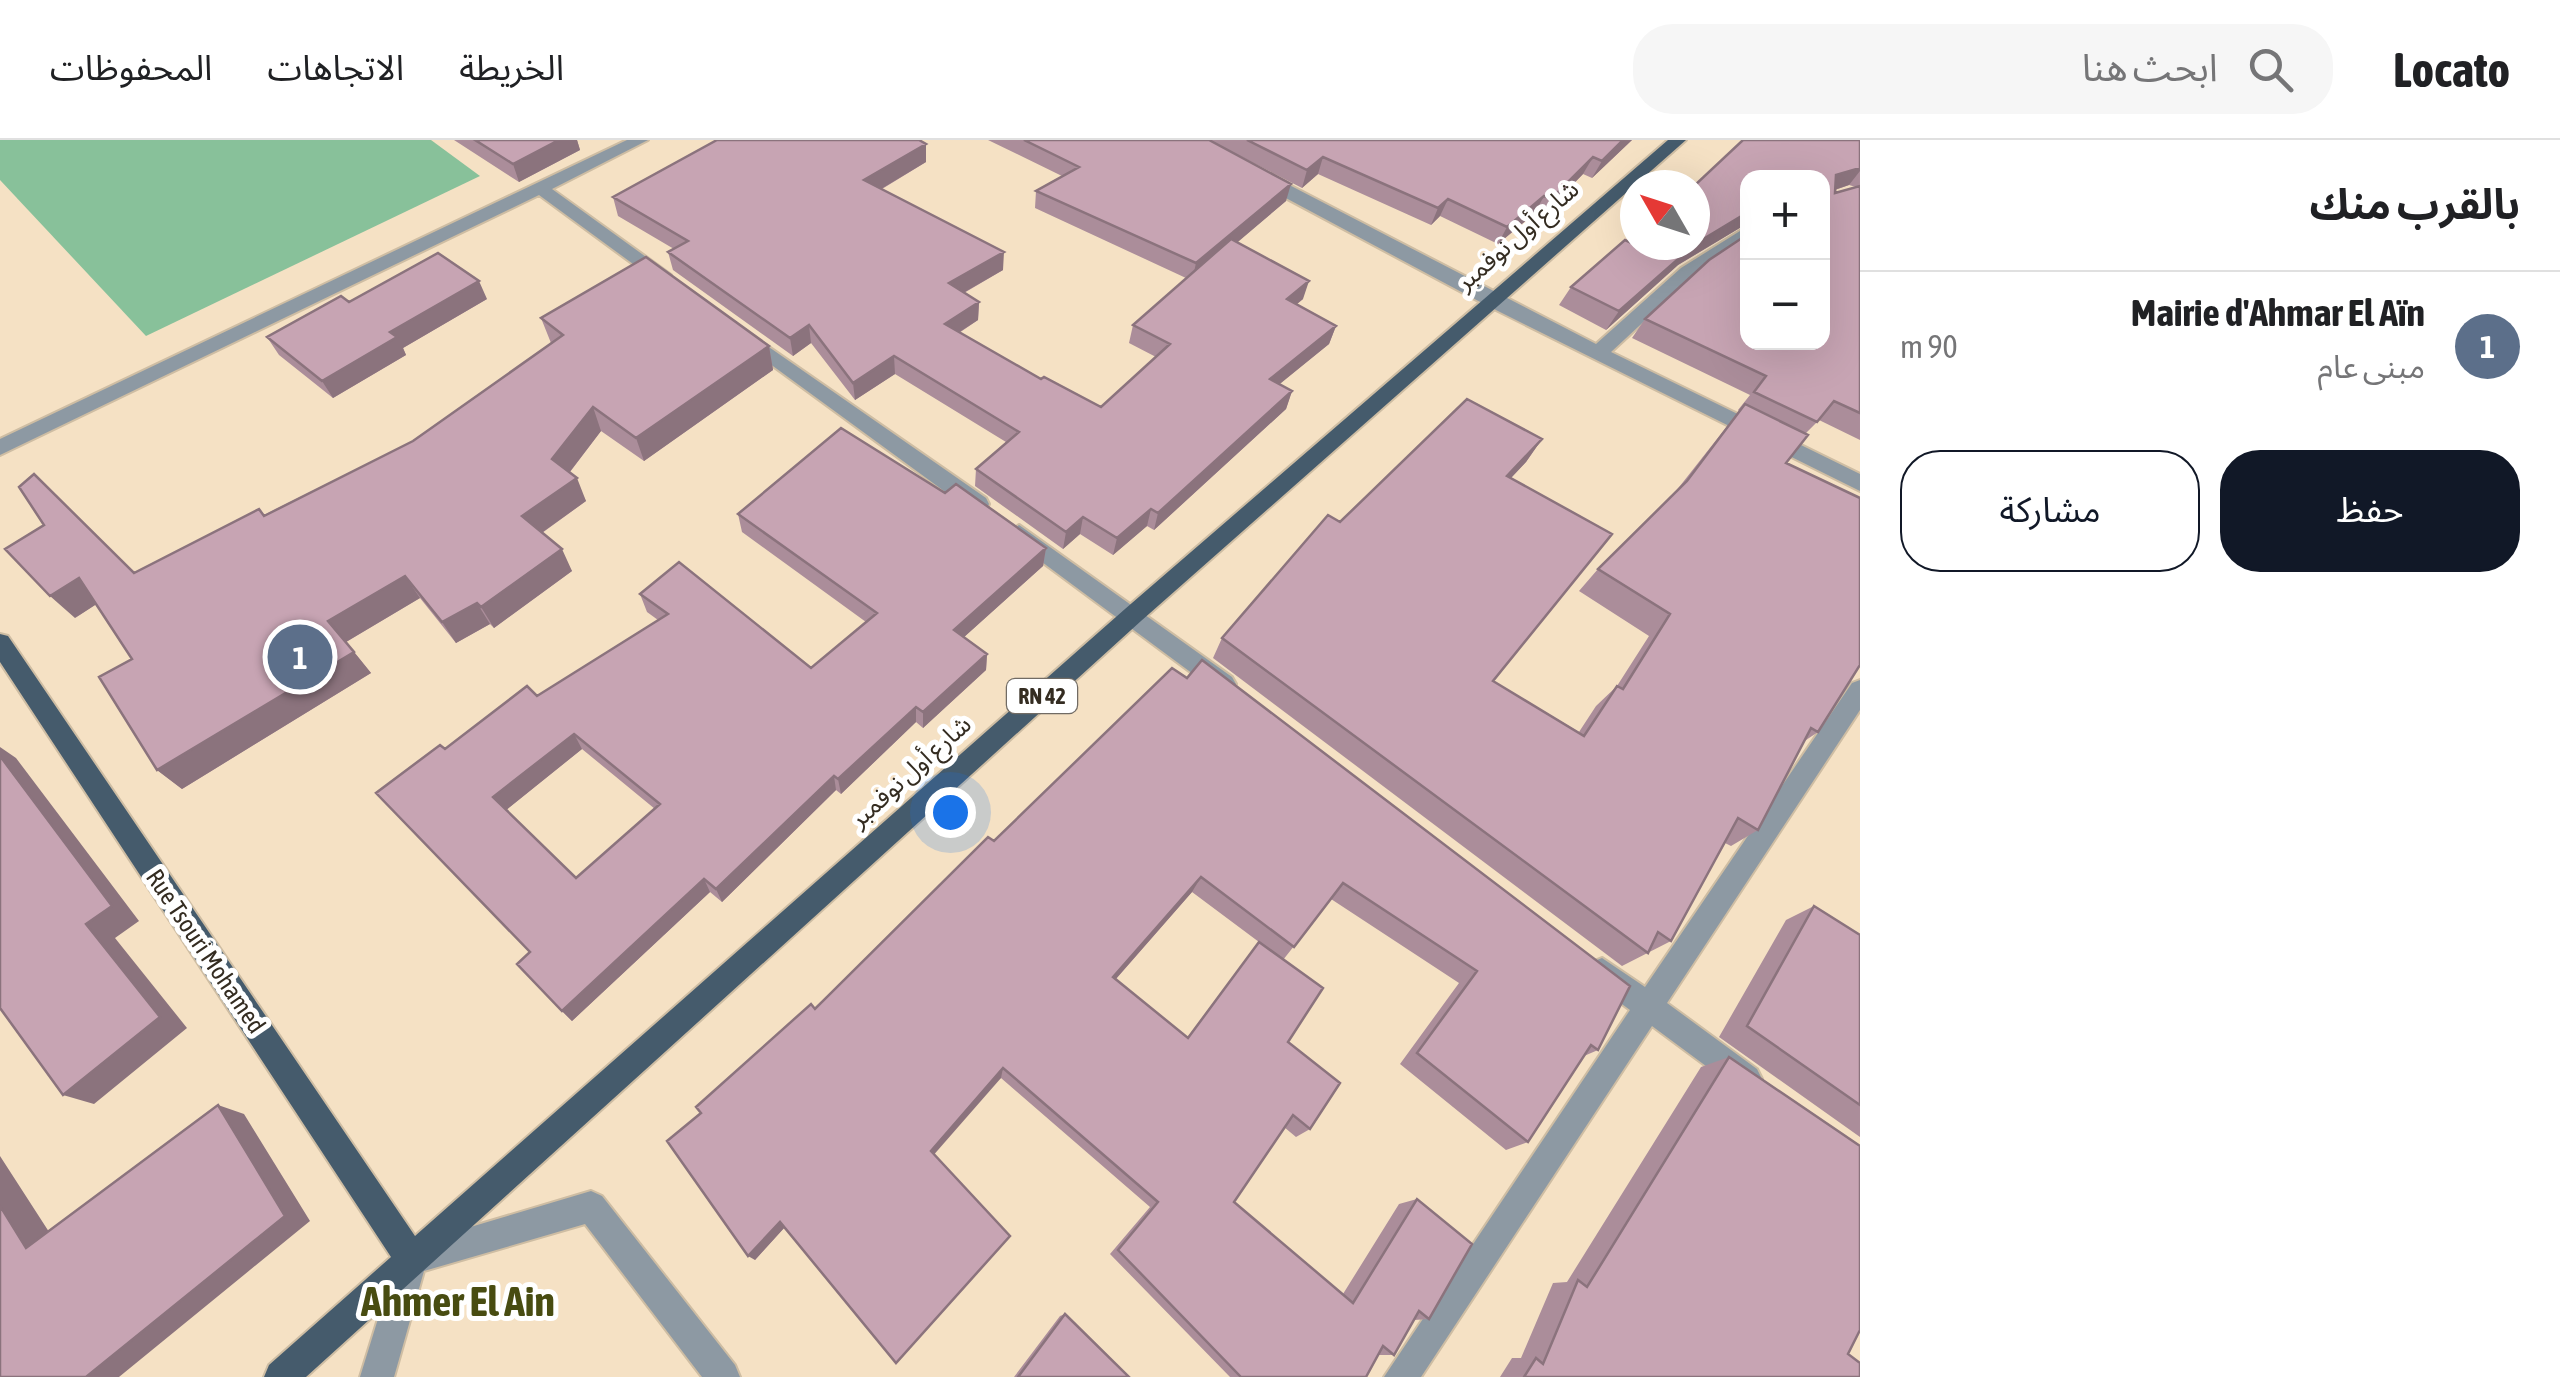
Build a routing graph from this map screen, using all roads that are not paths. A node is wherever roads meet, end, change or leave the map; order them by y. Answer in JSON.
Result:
{"nodes":[{"id":1,"x":640,"y":140,"type":"edge"},
{"id":2,"x":1678,"y":140,"type":"edge"},
{"id":3,"x":1240,"y":166,"type":"edge"},
{"id":4,"x":542,"y":190,"type":"junction"},
{"id":5,"x":1740,"y":237,"type":"edge"},
{"id":6,"x":686,"y":294,"type":"edge"},
{"id":7,"x":1491,"y":300,"type":"junction"},
{"id":8,"x":718,"y":316,"type":"edge"},
{"id":9,"x":1598,"y":353,"type":"junction"},
{"id":10,"x":0,"y":448,"type":"edge"},
{"id":11,"x":1860,"y":482,"type":"edge"},
{"id":12,"x":1133,"y":615,"type":"junction"},
{"id":13,"x":0,"y":643,"type":"edge"},
{"id":14,"x":1860,"y":690,"type":"edge"},
{"id":15,"x":1242,"y":698,"type":"edge"},
{"id":16,"x":1584,"y":958,"type":"edge"},
{"id":17,"x":1646,"y":1006,"type":"junction"},
{"id":18,"x":1768,"y":1094,"type":"edge"},
{"id":19,"x":411,"y":1259,"type":"junction"},
{"id":20,"x":280,"y":1377,"type":"edge"},
{"id":21,"x":377,"y":1377,"type":"edge"},
{"id":22,"x":723,"y":1377,"type":"edge"},
{"id":23,"x":1401,"y":1377,"type":"edge"}],
"edges":[{"from":1,"to":4,"type":"street"},
{"from":2,"to":7,"type":"main road","name":"شارع أول نوفمبر","number":"RN 42"},
{"from":3,"to":7,"type":"street"},
{"from":4,"to":6,"type":"street"},
{"from":4,"to":10,"type":"street"},
{"from":5,"to":9,"type":"street"},
{"from":7,"to":9,"type":"street"},
{"from":7,"to":12,"type":"main road","name":"شارع أول نوفمبر","number":"RN 42"},
{"from":8,"to":12,"type":"street"},
{"from":9,"to":11,"type":"street"},
{"from":12,"to":15,"type":"street"},
{"from":12,"to":19,"type":"main road","name":"شارع أول نوفمبر","number":"RN 42"},
{"from":13,"to":19,"type":"main road","name":"Rue Tsouri Mohamed"},
{"from":14,"to":17,"type":"street"},
{"from":16,"to":17,"type":"street"},
{"from":17,"to":18,"type":"street"},
{"from":17,"to":23,"type":"street"},
{"from":19,"to":20,"type":"main road","name":"شارع أول نوفمبر","number":"RN 42"},
{"from":19,"to":21,"type":"street"},
{"from":19,"to":22,"type":"street"}]}
